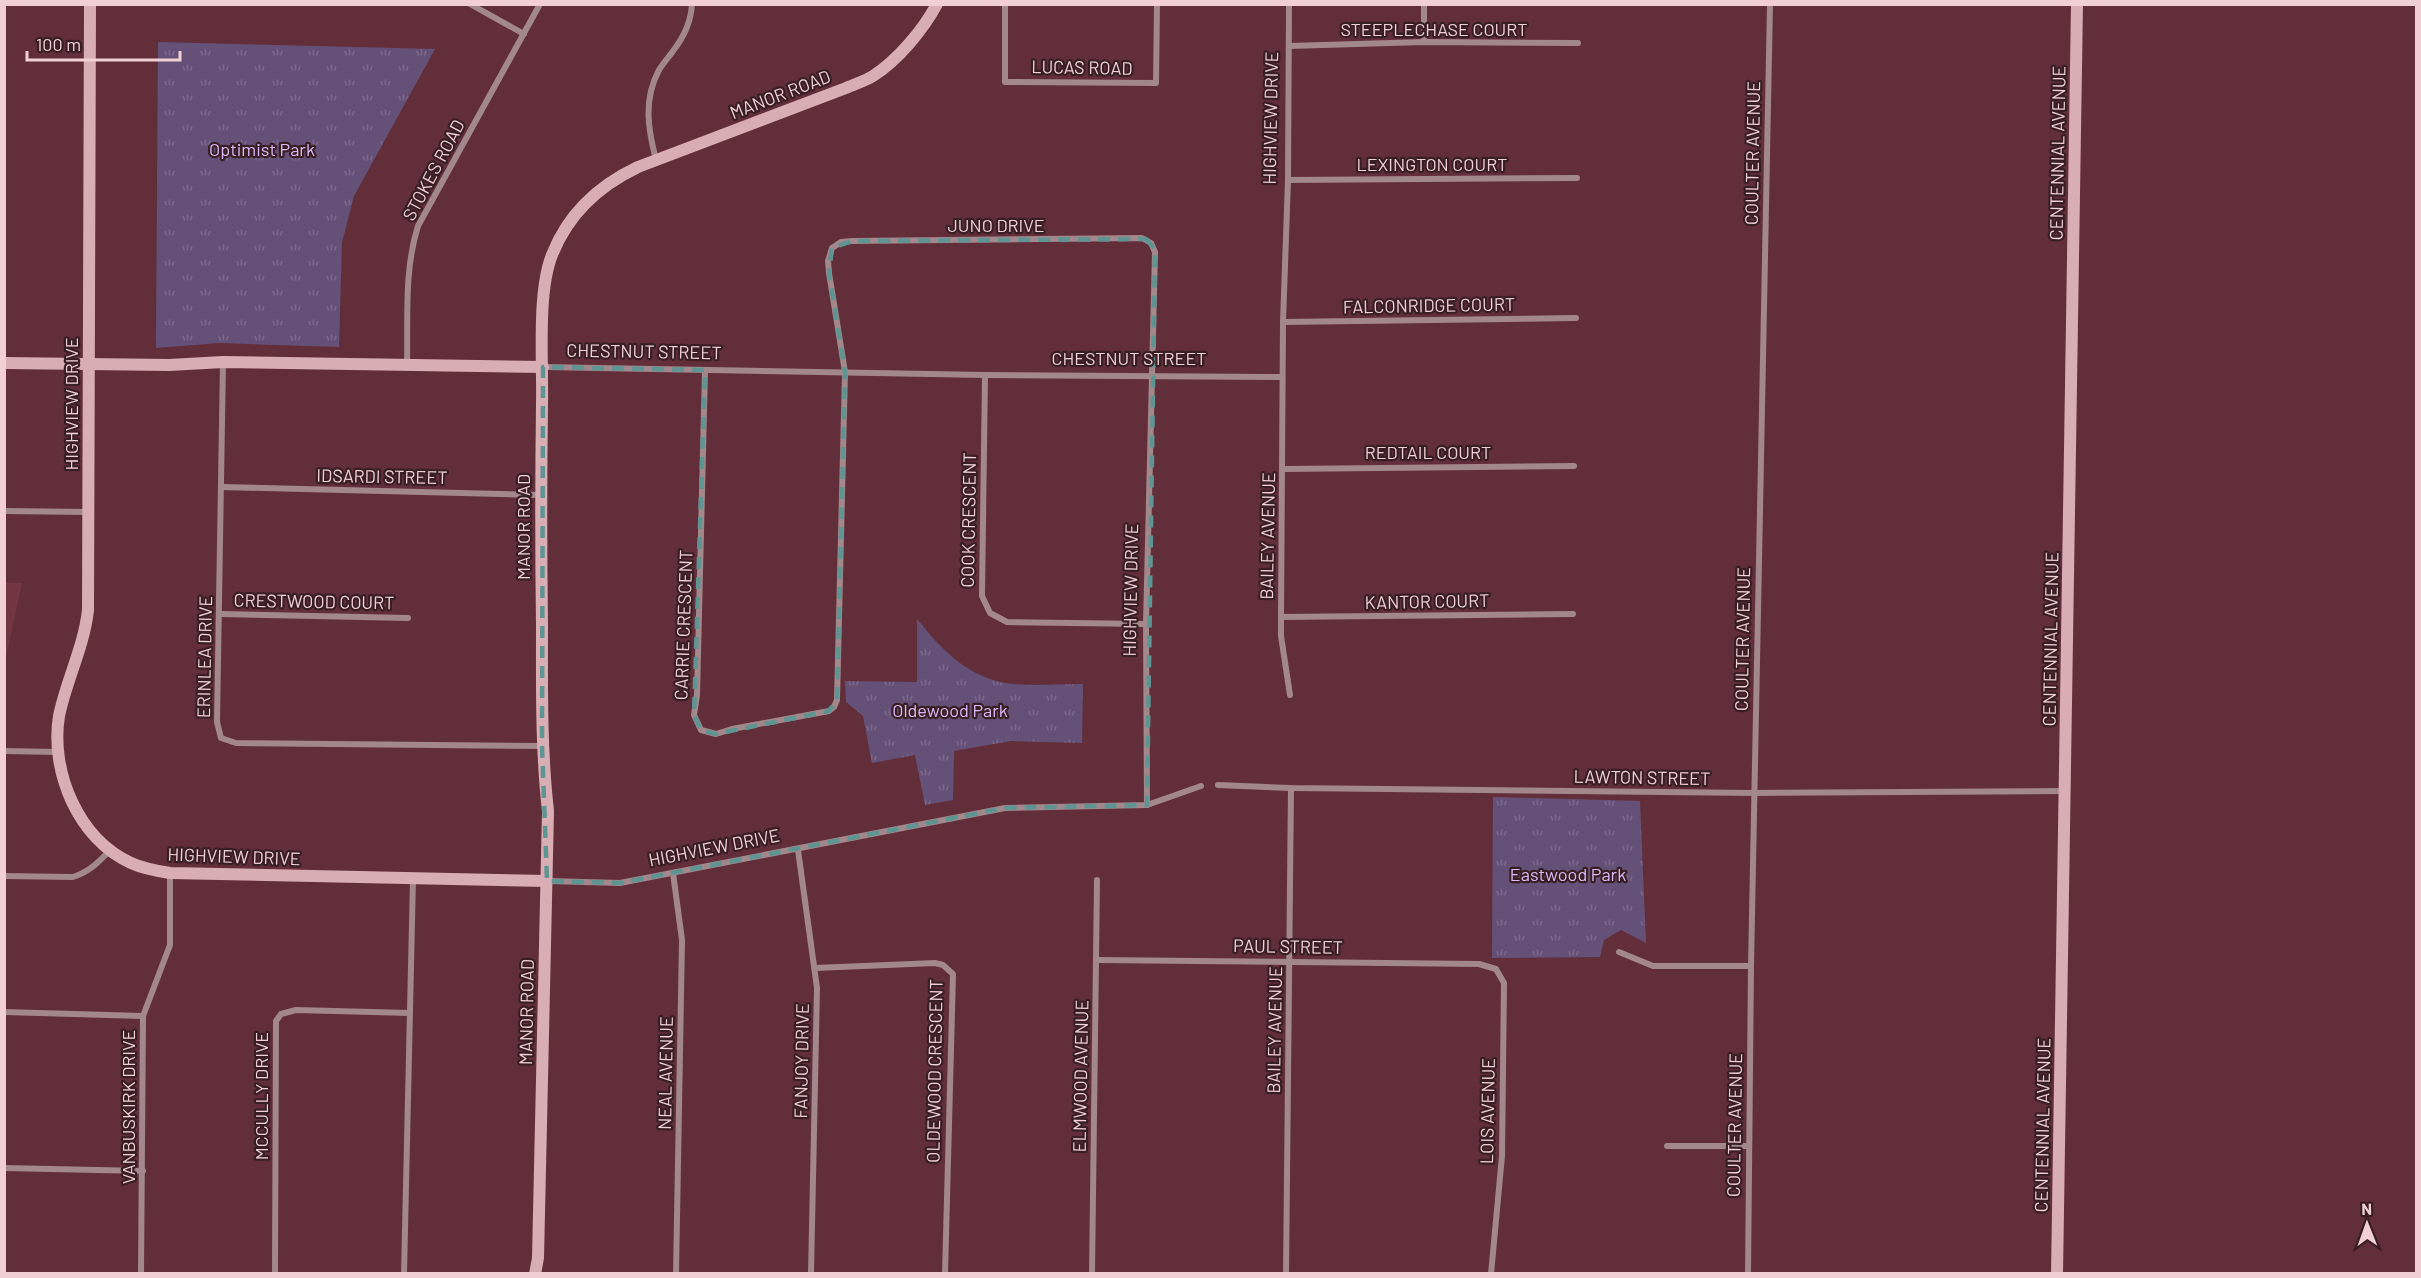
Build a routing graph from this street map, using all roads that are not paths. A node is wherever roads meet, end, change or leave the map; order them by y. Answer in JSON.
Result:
{"nodes":[{"id":1,"x":90,"y":4,"type":"edge"},
{"id":2,"x":470,"y":4,"type":"edge"},
{"id":3,"x":540,"y":4,"type":"edge"},
{"id":4,"x":692,"y":4,"type":"edge"},
{"id":5,"x":937,"y":4,"type":"edge"},
{"id":6,"x":1005,"y":4,"type":"edge"},
{"id":7,"x":1157,"y":4,"type":"edge"},
{"id":8,"x":1289,"y":4,"type":"edge"},
{"id":9,"x":1424,"y":4,"type":"edge"},
{"id":10,"x":1770,"y":4,"type":"edge"},
{"id":11,"x":2077,"y":4,"type":"edge"},
{"id":12,"x":524,"y":34,"type":"junction"},
{"id":13,"x":1424,"y":42,"type":"junction"},
{"id":14,"x":1578,"y":43,"type":"dead end"},
{"id":15,"x":1289,"y":46,"type":"junction"},
{"id":16,"x":656,"y":160,"type":"junction"},
{"id":17,"x":1577,"y":178,"type":"dead end"},
{"id":18,"x":1288,"y":180,"type":"junction"},
{"id":19,"x":1576,"y":318,"type":"dead end"},
{"id":20,"x":1283,"y":321,"type":"junction"},
{"id":21,"x":223,"y":362,"type":"junction"},
{"id":22,"x":4,"y":363,"type":"edge"},
{"id":23,"x":89,"y":364,"type":"junction"},
{"id":24,"x":407,"y":365,"type":"junction"},
{"id":25,"x":543,"y":367,"type":"junction"},
{"id":26,"x":705,"y":370,"type":"junction"},
{"id":27,"x":845,"y":372,"type":"junction"},
{"id":28,"x":985,"y":375,"type":"junction"},
{"id":29,"x":1151,"y":376,"type":"junction"},
{"id":30,"x":1282,"y":377,"type":"junction"},
{"id":31,"x":1574,"y":466,"type":"dead end"},
{"id":32,"x":1283,"y":468,"type":"junction"},
{"id":33,"x":221,"y":487,"type":"junction"},
{"id":34,"x":541,"y":495,"type":"junction"},
{"id":35,"x":4,"y":511,"type":"edge"},
{"id":36,"x":89,"y":512,"type":"junction"},
{"id":37,"x":219,"y":614,"type":"junction"},
{"id":38,"x":1573,"y":614,"type":"dead end"},
{"id":39,"x":1281,"y":617,"type":"junction"},
{"id":40,"x":408,"y":618,"type":"dead end"},
{"id":41,"x":1146,"y":624,"type":"junction"},
{"id":42,"x":1290,"y":695,"type":"dead end"},
{"id":43,"x":542,"y":746,"type":"junction"},
{"id":44,"x":4,"y":751,"type":"edge"},
{"id":45,"x":58,"y":752,"type":"junction"},
{"id":46,"x":1218,"y":784,"type":"dead end"},
{"id":47,"x":1202,"y":786,"type":"dead end"},
{"id":48,"x":1291,"y":788,"type":"junction"},
{"id":49,"x":2066,"y":791,"type":"junction"},
{"id":50,"x":1754,"y":793,"type":"junction"},
{"id":51,"x":1147,"y":805,"type":"junction"},
{"id":52,"x":110,"y":850,"type":"junction"},
{"id":53,"x":798,"y":850,"type":"junction"},
{"id":54,"x":171,"y":873,"type":"junction"},
{"id":55,"x":673,"y":873,"type":"junction"},
{"id":56,"x":4,"y":876,"type":"edge"},
{"id":57,"x":413,"y":879,"type":"junction"},
{"id":58,"x":1097,"y":880,"type":"dead end"},
{"id":59,"x":547,"y":881,"type":"junction"},
{"id":60,"x":1619,"y":952,"type":"dead end"},
{"id":61,"x":1096,"y":960,"type":"junction"},
{"id":62,"x":1290,"y":961,"type":"junction"},
{"id":63,"x":1479,"y":964,"type":"joint"},
{"id":64,"x":1751,"y":966,"type":"junction"},
{"id":65,"x":815,"y":968,"type":"junction"},
{"id":66,"x":4,"y":1012,"type":"edge"},
{"id":67,"x":410,"y":1013,"type":"junction"},
{"id":68,"x":143,"y":1016,"type":"junction"},
{"id":69,"x":1667,"y":1146,"type":"dead end"},
{"id":70,"x":1749,"y":1146,"type":"junction"},
{"id":71,"x":4,"y":1168,"type":"edge"},
{"id":72,"x":143,"y":1171,"type":"junction"},
{"id":73,"x":141,"y":1274,"type":"edge"},
{"id":74,"x":275,"y":1274,"type":"edge"},
{"id":75,"x":404,"y":1274,"type":"edge"},
{"id":76,"x":535,"y":1274,"type":"edge"},
{"id":77,"x":676,"y":1274,"type":"edge"},
{"id":78,"x":811,"y":1274,"type":"edge"},
{"id":79,"x":945,"y":1274,"type":"edge"},
{"id":80,"x":1092,"y":1274,"type":"edge"},
{"id":81,"x":1286,"y":1274,"type":"edge"},
{"id":82,"x":1491,"y":1274,"type":"edge"},
{"id":83,"x":1748,"y":1274,"type":"edge"},
{"id":84,"x":2057,"y":1274,"type":"edge"}],
"edges":[{"from":1,"to":23,"type":"street","name":"HIGHVIEW DRIVE"},
{"from":2,"to":12,"type":"street"},
{"from":3,"to":12,"type":"street","name":"STOKES ROAD"},
{"from":4,"to":16,"type":"street"},
{"from":5,"to":16,"type":"street","name":"MANOR ROAD"},
{"from":6,"to":7,"type":"street","name":"LUCAS ROAD"},
{"from":8,"to":15,"type":"street","name":"HIGHVIEW DRIVE"},
{"from":9,"to":13,"type":"street"},
{"from":10,"to":50,"type":"street","name":"COULTER AVENUE"},
{"from":11,"to":49,"type":"street","name":"CENTENNIAL AVENUE"},
{"from":12,"to":24,"type":"street","name":"STOKES ROAD"},
{"from":13,"to":14,"type":"street","name":"STEEPLECHASE COURT"},
{"from":13,"to":15,"type":"street","name":"STEEPLECHASE COURT"},
{"from":15,"to":18,"type":"street","name":"HIGHVIEW DRIVE"},
{"from":16,"to":25,"type":"street","name":"MANOR ROAD"},
{"from":17,"to":18,"type":"street","name":"LEXINGTON COURT"},
{"from":18,"to":20,"type":"street","name":"HIGHVIEW DRIVE"},
{"from":19,"to":20,"type":"street","name":"FALCONRIDGE COURT"},
{"from":20,"to":30,"type":"street","name":"HIGHVIEW DRIVE"},
{"from":21,"to":23,"type":"street","name":"CHESTNUT STREET"},
{"from":21,"to":24,"type":"street","name":"CHESTNUT STREET"},
{"from":21,"to":33,"type":"street","name":"ERINLEA DRIVE"},
{"from":22,"to":23,"type":"street","name":"CHESTNUT STREET"},
{"from":23,"to":36,"type":"street","name":"HIGHVIEW DRIVE"},
{"from":24,"to":25,"type":"street","name":"CHESTNUT STREET"},
{"from":25,"to":26,"type":"street","name":"CHESTNUT STREET"},
{"from":25,"to":34,"type":"street","name":"MANOR ROAD"},
{"from":26,"to":27,"type":"street","name":"CHESTNUT STREET"},
{"from":26,"to":27,"type":"street","name":"CARRIE CRESCENT"},
{"from":27,"to":28,"type":"street","name":"CHESTNUT STREET"},
{"from":27,"to":29,"type":"street","name":"JUNO DRIVE"},
{"from":28,"to":29,"type":"street","name":"CHESTNUT STREET"},
{"from":28,"to":41,"type":"street","name":"COOK CRESCENT"},
{"from":29,"to":30,"type":"street","name":"CHESTNUT STREET"},
{"from":29,"to":41,"type":"street","name":"HIGHVIEW DRIVE"},
{"from":30,"to":32,"type":"street","name":"BAILEY AVENUE"},
{"from":31,"to":32,"type":"street","name":"REDTAIL COURT"},
{"from":32,"to":39,"type":"street","name":"BAILEY AVENUE"},
{"from":33,"to":34,"type":"street","name":"IDSARDI STREET"},
{"from":33,"to":37,"type":"street","name":"ERINLEA DRIVE"},
{"from":34,"to":43,"type":"street","name":"MANOR ROAD"},
{"from":35,"to":36,"type":"street"},
{"from":36,"to":45,"type":"street","name":"HIGHVIEW DRIVE"},
{"from":37,"to":40,"type":"street","name":"CRESTWOOD COURT"},
{"from":37,"to":43,"type":"street","name":"ERINLEA DRIVE"},
{"from":38,"to":39,"type":"street","name":"KANTOR COURT"},
{"from":39,"to":42,"type":"street","name":"BAILEY AVENUE"},
{"from":41,"to":51,"type":"street","name":"HIGHVIEW DRIVE"},
{"from":43,"to":59,"type":"street","name":"MANOR ROAD"},
{"from":44,"to":45,"type":"street"},
{"from":45,"to":52,"type":"street","name":"HIGHVIEW DRIVE"},
{"from":46,"to":48,"type":"street","name":"LAWTON STREET"},
{"from":47,"to":51,"type":"street","name":"HIGHVIEW DRIVE"},
{"from":48,"to":50,"type":"street","name":"LAWTON STREET"},
{"from":48,"to":62,"type":"street","name":"BAILEY AVENUE"},
{"from":49,"to":50,"type":"street","name":"LAWTON STREET"},
{"from":49,"to":84,"type":"street","name":"CENTENNIAL AVENUE"},
{"from":50,"to":64,"type":"street","name":"COULTER AVENUE"},
{"from":51,"to":53,"type":"street","name":"HIGHVIEW DRIVE"},
{"from":52,"to":54,"type":"street","name":"HIGHVIEW DRIVE"},
{"from":52,"to":56,"type":"street"},
{"from":53,"to":55,"type":"street","name":"HIGHVIEW DRIVE"},
{"from":53,"to":65,"type":"street","name":"FANJOY DRIVE"},
{"from":54,"to":57,"type":"street","name":"HIGHVIEW DRIVE"},
{"from":54,"to":68,"type":"street","name":"VANBUSKIRK DRIVE"},
{"from":55,"to":59,"type":"street","name":"HIGHVIEW DRIVE"},
{"from":55,"to":77,"type":"street","name":"NEAL AVENUE"},
{"from":57,"to":59,"type":"street","name":"HIGHVIEW DRIVE"},
{"from":57,"to":67,"type":"street"},
{"from":58,"to":61,"type":"street","name":"ELMWOOD AVENUE"},
{"from":59,"to":76,"type":"street","name":"MANOR ROAD"},
{"from":60,"to":64,"type":"street"},
{"from":61,"to":62,"type":"street","name":"PAUL STREET"},
{"from":61,"to":80,"type":"street","name":"ELMWOOD AVENUE"},
{"from":62,"to":63,"type":"street","name":"PAUL STREET"},
{"from":62,"to":81,"type":"street","name":"BAILEY AVENUE"},
{"from":63,"to":82,"type":"street","name":"LOIS AVENUE"},
{"from":64,"to":70,"type":"street","name":"COULTER AVENUE"},
{"from":65,"to":78,"type":"street","name":"FANJOY DRIVE"},
{"from":65,"to":79,"type":"street","name":"OLDEWOOD CRESCENT"},
{"from":66,"to":68,"type":"street"},
{"from":67,"to":74,"type":"street","name":"MCCULLY DRIVE"},
{"from":67,"to":75,"type":"street"},
{"from":68,"to":72,"type":"street","name":"VANBUSKIRK DRIVE"},
{"from":69,"to":70,"type":"street"},
{"from":70,"to":83,"type":"street","name":"COULTER AVENUE"},
{"from":71,"to":72,"type":"street"},
{"from":72,"to":73,"type":"street","name":"VANBUSKIRK DRIVE"}]}
